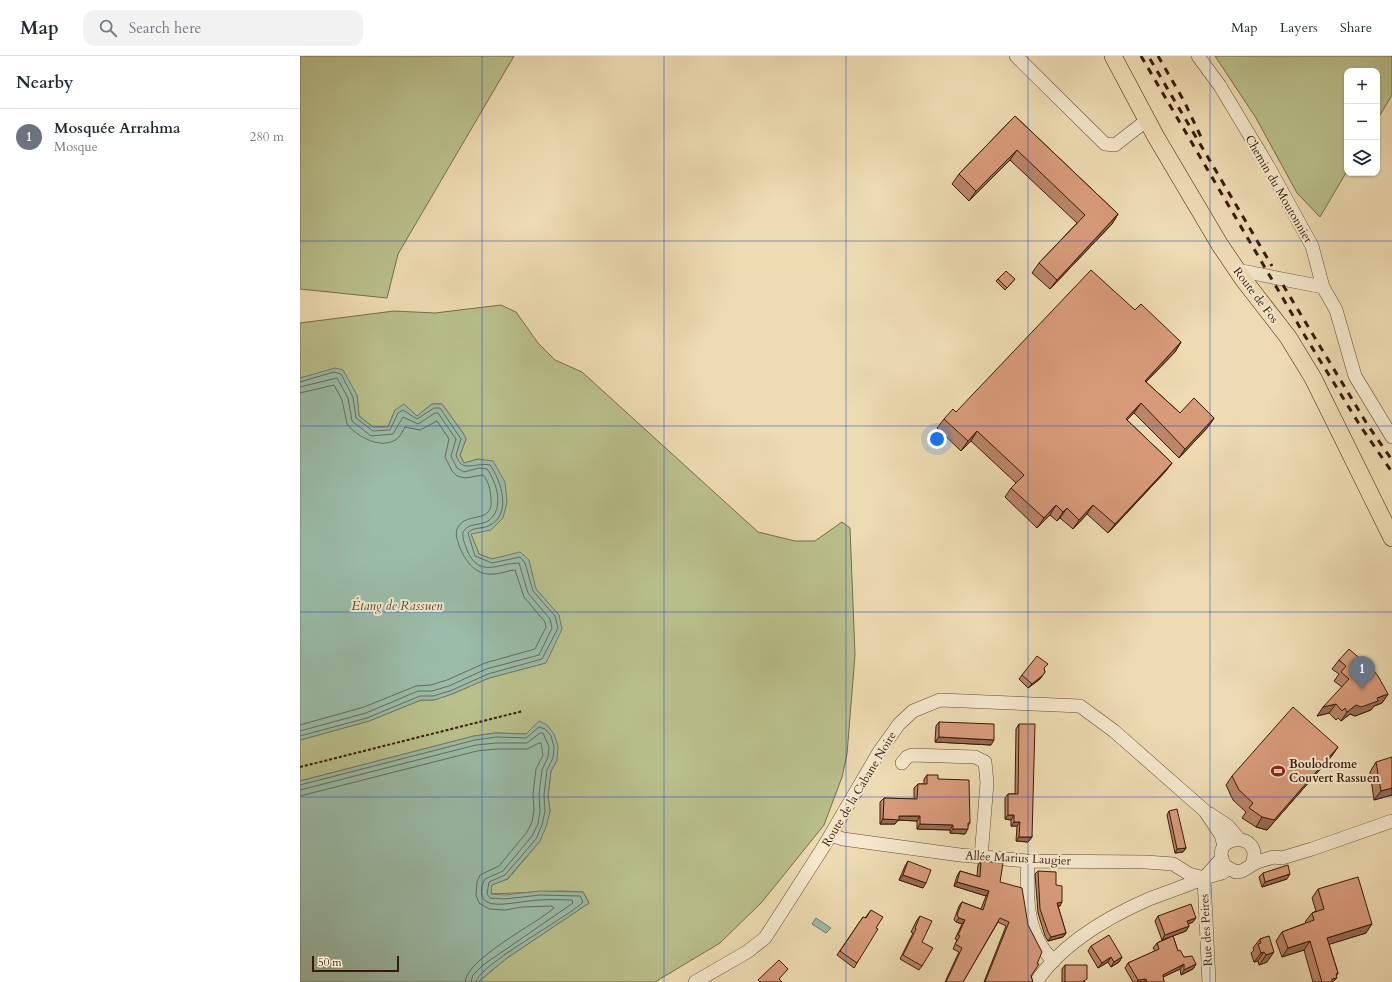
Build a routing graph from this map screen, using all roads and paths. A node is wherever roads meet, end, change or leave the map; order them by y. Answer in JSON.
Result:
{"nodes":[{"id":1,"x":1016,"y":56,"type":"edge"},
{"id":2,"x":1113,"y":56,"type":"edge"},
{"id":3,"x":1198,"y":56,"type":"edge"},
{"id":4,"x":1147,"y":120,"type":"junction"},
{"id":5,"x":1237,"y":270,"type":"junction"},
{"id":6,"x":1323,"y":286,"type":"junction"},
{"id":7,"x":1392,"y":438,"type":"edge"},
{"id":8,"x":1392,"y":538,"type":"edge"},
{"id":9,"x":523,"y":711,"type":"dead end"},
{"id":10,"x":902,"y":762,"type":"dead end"},
{"id":11,"x":300,"y":767,"type":"edge"},
{"id":12,"x":1205,"y":811,"type":"junction"},
{"id":13,"x":1392,"y":821,"type":"edge"},
{"id":14,"x":831,"y":835,"type":"junction"},
{"id":15,"x":1239,"y":839,"type":"junction"},
{"id":16,"x":1252,"y":847,"type":"junction"},
{"id":17,"x":981,"y":857,"type":"junction"},
{"id":18,"x":1225,"y":858,"type":"junction"},
{"id":19,"x":1274,"y":858,"type":"junction"},
{"id":20,"x":1028,"y":861,"type":"junction"},
{"id":21,"x":1252,"y":864,"type":"junction"},
{"id":22,"x":1204,"y":878,"type":"junction"},
{"id":23,"x":1054,"y":961,"type":"junction"},
{"id":24,"x":695,"y":982,"type":"edge"},
{"id":25,"x":1036,"y":982,"type":"edge"},
{"id":26,"x":1209,"y":982,"type":"edge"}],
"edges":[{"from":1,"to":4,"type":"street"},
{"from":2,"to":4,"type":"main road","name":"Route de Fos"},
{"from":3,"to":6,"type":"street","name":"Chemin du Moutonnier"},
{"from":4,"to":5,"type":"main road","name":"Route de Fos"},
{"from":5,"to":6,"type":"street"},
{"from":5,"to":8,"type":"main road","name":"Route de Fos"},
{"from":6,"to":7,"type":"street","name":"Chemin du Moutonnier"},
{"from":9,"to":11,"type":"path"},
{"from":10,"to":17,"type":"street"},
{"from":12,"to":14,"type":"street","name":"Route de la Cabane Noire"},
{"from":12,"to":15,"type":"street","name":"Route de la Cabane Noire"},
{"from":12,"to":18,"type":"street","name":"Route de la Cabane Noire"},
{"from":13,"to":19,"type":"street"},
{"from":14,"to":17,"type":"street","name":"Allée Marius Laugier"},
{"from":14,"to":24,"type":"street","name":"Route de la Cabane Noire"},
{"from":15,"to":16,"type":"street"},
{"from":15,"to":18,"type":"street"},
{"from":16,"to":19,"type":"street"},
{"from":16,"to":21,"type":"street"},
{"from":17,"to":20,"type":"street","name":"Allée Marius Laugier"},
{"from":18,"to":21,"type":"street"},
{"from":18,"to":22,"type":"street"},
{"from":19,"to":21,"type":"street"},
{"from":20,"to":22,"type":"street","name":"Allée Marius Laugier"},
{"from":20,"to":23,"type":"street"},
{"from":22,"to":23,"type":"street"},
{"from":22,"to":26,"type":"street","name":"Rue des Peires"},
{"from":23,"to":25,"type":"street"}]}
